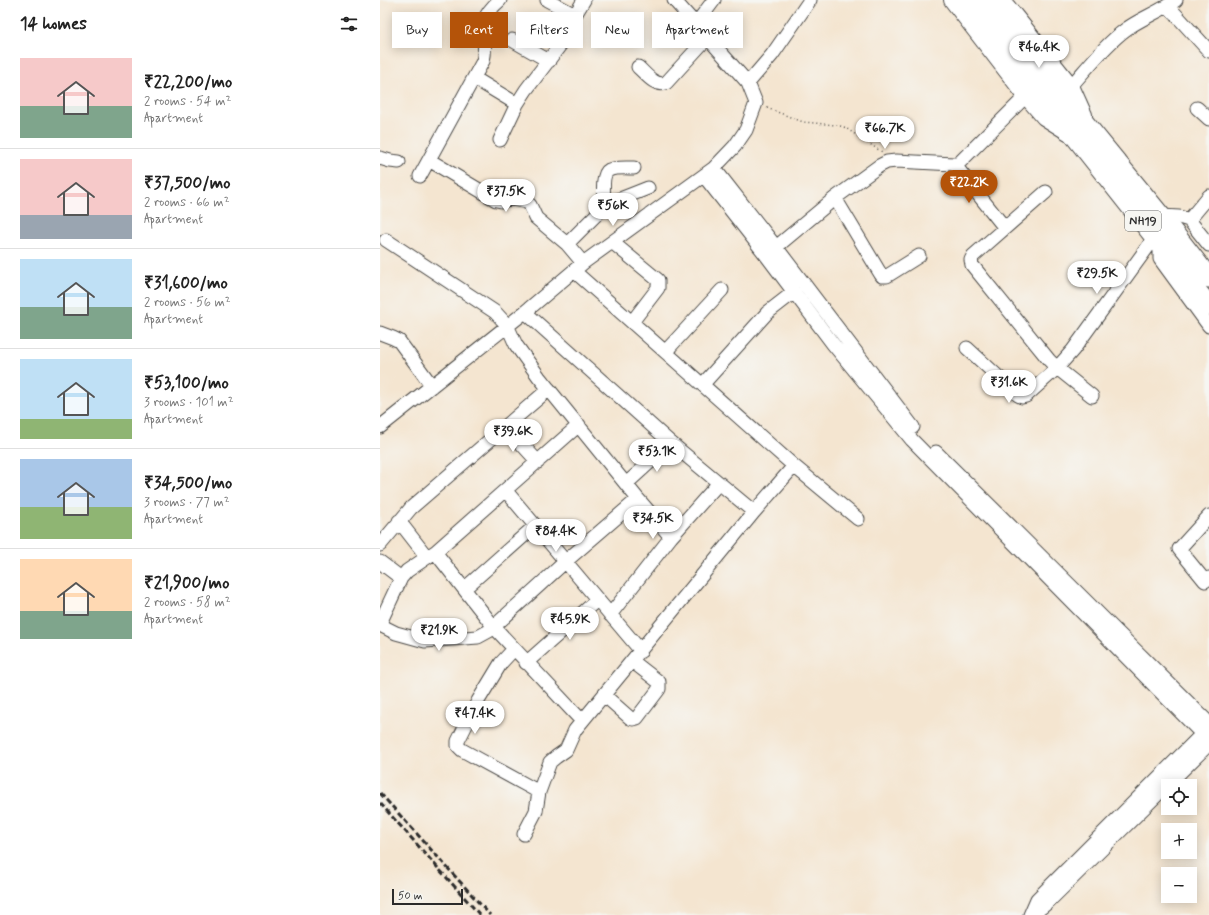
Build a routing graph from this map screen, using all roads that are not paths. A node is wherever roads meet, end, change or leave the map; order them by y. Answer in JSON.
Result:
{"nodes":[{"id":1,"x":500,"y":0,"type":"edge"},
{"id":2,"x":547,"y":0,"type":"edge"},
{"id":3,"x":584,"y":0,"type":"edge"},
{"id":4,"x":674,"y":0,"type":"edge"},
{"id":5,"x":714,"y":0,"type":"edge"},
{"id":6,"x":810,"y":0,"type":"edge"},
{"id":7,"x":952,"y":0,"type":"edge"},
{"id":8,"x":967,"y":0,"type":"edge"},
{"id":9,"x":1172,"y":3,"type":"edge"},
{"id":10,"x":989,"y":7,"type":"edge"},
{"id":11,"x":569,"y":12,"type":"edge"},
{"id":12,"x":577,"y":12,"type":"edge"},
{"id":13,"x":685,"y":12,"type":"edge"},
{"id":14,"x":705,"y":12,"type":"edge"},
{"id":15,"x":512,"y":40,"type":"dead end"},
{"id":16,"x":559,"y":48,"type":"edge"},
{"id":17,"x":698,"y":48,"type":"edge"},
{"id":18,"x":718,"y":48,"type":"edge"},
{"id":19,"x":1209,"y":51,"type":"edge"},
{"id":20,"x":549,"y":62,"type":"junction"},
{"id":21,"x":638,"y":67,"type":"dead end"},
{"id":22,"x":474,"y":78,"type":"junction"},
{"id":23,"x":748,"y":82,"type":"junction"},
{"id":24,"x":1071,"y":86,"type":"junction"},
{"id":25,"x":1026,"y":96,"type":"junction"},
{"id":26,"x":516,"y":104,"type":"junction"},
{"id":27,"x":1197,"y":108,"type":"dead end"},
{"id":28,"x":1209,"y":119,"type":"edge"},
{"id":29,"x":1083,"y":133,"type":"junction"},
{"id":30,"x":500,"y":140,"type":"dead end"},
{"id":31,"x":380,"y":158,"type":"edge"},
{"id":32,"x":429,"y":160,"type":"junction"},
{"id":33,"x":399,"y":162,"type":"dead end"},
{"id":34,"x":954,"y":164,"type":"junction"},
{"id":35,"x":634,"y":168,"type":"dead end"},
{"id":36,"x":709,"y":172,"type":"junction"},
{"id":37,"x":420,"y":176,"type":"dead end"},
{"id":38,"x":648,"y":188,"type":"dead end"},
{"id":39,"x":1046,"y":192,"type":"dead end"},
{"id":40,"x":1209,"y":196,"type":"edge"},
{"id":41,"x":836,"y":198,"type":"junction"},
{"id":42,"x":604,"y":207,"type":"junction"},
{"id":43,"x":1161,"y":216,"type":"junction"},
{"id":44,"x":1189,"y":220,"type":"junction"},
{"id":45,"x":1005,"y":228,"type":"junction"},
{"id":46,"x":386,"y":240,"type":"dead end"},
{"id":47,"x":1157,"y":240,"type":"junction"},
{"id":48,"x":612,"y":242,"type":"junction"},
{"id":49,"x":567,"y":244,"type":"junction"},
{"id":50,"x":1209,"y":245,"type":"edge"},
{"id":51,"x":771,"y":251,"type":"junction"},
{"id":52,"x":919,"y":256,"type":"dead end"},
{"id":53,"x":579,"y":267,"type":"junction"},
{"id":54,"x":1209,"y":278,"type":"edge"},
{"id":55,"x":722,"y":290,"type":"dead end"},
{"id":56,"x":794,"y":292,"type":"junction"},
{"id":57,"x":1209,"y":306,"type":"edge"},
{"id":58,"x":524,"y":312,"type":"junction"},
{"id":59,"x":632,"y":322,"type":"junction"},
{"id":60,"x":507,"y":325,"type":"junction"},
{"id":61,"x":1209,"y":326,"type":"edge"},
{"id":62,"x":380,"y":333,"type":"edge"},
{"id":63,"x":967,"y":348,"type":"dead end"},
{"id":64,"x":666,"y":351,"type":"junction"},
{"id":65,"x":1057,"y":368,"type":"junction"},
{"id":66,"x":703,"y":384,"type":"junction"},
{"id":67,"x":432,"y":386,"type":"junction"},
{"id":68,"x":549,"y":389,"type":"junction"},
{"id":69,"x":1092,"y":396,"type":"dead end"},
{"id":70,"x":579,"y":425,"type":"junction"},
{"id":71,"x":380,"y":427,"type":"edge"},
{"id":72,"x":506,"y":427,"type":"junction"},
{"id":73,"x":671,"y":443,"type":"junction"},
{"id":74,"x":538,"y":462,"type":"junction"},
{"id":75,"x":794,"y":466,"type":"junction"},
{"id":76,"x":626,"y":484,"type":"junction"},
{"id":77,"x":718,"y":484,"type":"junction"},
{"id":78,"x":506,"y":491,"type":"junction"},
{"id":79,"x":638,"y":500,"type":"junction"},
{"id":80,"x":754,"y":512,"type":"junction"},
{"id":81,"x":1209,"y":516,"type":"edge"},
{"id":82,"x":858,"y":519,"type":"dead end"},
{"id":83,"x":399,"y":521,"type":"junction"},
{"id":84,"x":535,"y":526,"type":"junction"},
{"id":85,"x":671,"y":537,"type":"junction"},
{"id":86,"x":380,"y":545,"type":"edge"},
{"id":87,"x":431,"y":555,"type":"junction"},
{"id":88,"x":566,"y":561,"type":"junction"},
{"id":89,"x":380,"y":562,"type":"edge"},
{"id":90,"x":401,"y":578,"type":"junction"},
{"id":91,"x":1209,"y":578,"type":"edge"},
{"id":92,"x":464,"y":589,"type":"junction"},
{"id":93,"x":597,"y":600,"type":"junction"},
{"id":94,"x":610,"y":615,"type":"junction"},
{"id":95,"x":380,"y":624,"type":"edge"},
{"id":96,"x":494,"y":627,"type":"junction"},
{"id":97,"x":514,"y":649,"type":"junction"},
{"id":98,"x":641,"y":650,"type":"junction"},
{"id":99,"x":632,"y":661,"type":"junction"},
{"id":100,"x":526,"y":663,"type":"junction"},
{"id":101,"x":604,"y":695,"type":"junction"},
{"id":102,"x":582,"y":721,"type":"junction"},
{"id":103,"x":1208,"y":734,"type":"edge"},
{"id":104,"x":539,"y":792,"type":"junction"},
{"id":105,"x":524,"y":834,"type":"dead end"},
{"id":106,"x":1031,"y":913,"type":"edge"}],
"edges":[{"from":1,"to":22,"type":"street"},
{"from":2,"to":11,"type":"street"},
{"from":3,"to":12,"type":"street"},
{"from":4,"to":13,"type":"street"},
{"from":5,"to":14,"type":"street"},
{"from":6,"to":23,"type":"street"},
{"from":7,"to":25,"type":"main road"},
{"from":8,"to":10,"type":"highway","number":"NH19"},
{"from":9,"to":19,"type":"street"},
{"from":9,"to":24,"type":"street"},
{"from":10,"to":24,"type":"main road"},
{"from":10,"to":29,"type":"highway","number":"NH19"},
{"from":15,"to":20,"type":"street"},
{"from":16,"to":20,"type":"street"},
{"from":17,"to":21,"type":"street"},
{"from":18,"to":23,"type":"street"},
{"from":20,"to":26,"type":"street"},
{"from":22,"to":26,"type":"street"},
{"from":22,"to":32,"type":"street"},
{"from":23,"to":36,"type":"street"},
{"from":24,"to":29,"type":"main road"},
{"from":25,"to":29,"type":"main road"},
{"from":25,"to":34,"type":"street"},
{"from":26,"to":30,"type":"street"},
{"from":27,"to":28,"type":"street"},
{"from":29,"to":43,"type":"highway","number":"NH19"},
{"from":29,"to":47,"type":"highway","number":"NH19"},
{"from":31,"to":33,"type":"street"},
{"from":32,"to":37,"type":"street"},
{"from":32,"to":49,"type":"street"},
{"from":34,"to":41,"type":"street"},
{"from":34,"to":45,"type":"street"},
{"from":35,"to":42,"type":"street"},
{"from":36,"to":48,"type":"street"},
{"from":36,"to":51,"type":"street"},
{"from":38,"to":42,"type":"street"},
{"from":39,"to":45,"type":"street"},
{"from":40,"to":44,"type":"street"},
{"from":41,"to":51,"type":"street"},
{"from":41,"to":52,"type":"street"},
{"from":42,"to":49,"type":"street"},
{"from":43,"to":44,"type":"street"},
{"from":43,"to":54,"type":"highway","number":"NH19"},
{"from":44,"to":50,"type":"street"},
{"from":45,"to":65,"type":"street"},
{"from":46,"to":60,"type":"street"},
{"from":47,"to":57,"type":"highway","number":"NH19"},
{"from":47,"to":61,"type":"street"},
{"from":47,"to":65,"type":"street"},
{"from":48,"to":53,"type":"street"},
{"from":48,"to":59,"type":"street"},
{"from":49,"to":53,"type":"street"},
{"from":51,"to":56,"type":"street"},
{"from":51,"to":103,"type":"street"},
{"from":53,"to":58,"type":"street"},
{"from":53,"to":59,"type":"street"},
{"from":55,"to":64,"type":"street"},
{"from":56,"to":66,"type":"street"},
{"from":56,"to":103,"type":"street"},
{"from":58,"to":60,"type":"street"},
{"from":58,"to":73,"type":"street"},
{"from":59,"to":64,"type":"street"},
{"from":60,"to":67,"type":"street"},
{"from":60,"to":68,"type":"street"},
{"from":62,"to":67,"type":"street"},
{"from":63,"to":65,"type":"street"},
{"from":64,"to":66,"type":"street"},
{"from":65,"to":69,"type":"street"},
{"from":66,"to":75,"type":"street"},
{"from":67,"to":71,"type":"street"},
{"from":68,"to":70,"type":"street"},
{"from":68,"to":72,"type":"street"},
{"from":70,"to":74,"type":"street"},
{"from":70,"to":76,"type":"street"},
{"from":72,"to":74,"type":"street"},
{"from":72,"to":83,"type":"street"},
{"from":73,"to":76,"type":"street"},
{"from":73,"to":77,"type":"street"},
{"from":74,"to":78,"type":"street"},
{"from":75,"to":80,"type":"street"},
{"from":75,"to":82,"type":"street"},
{"from":76,"to":79,"type":"street"},
{"from":77,"to":80,"type":"street"},
{"from":77,"to":85,"type":"street"},
{"from":78,"to":84,"type":"street"},
{"from":78,"to":87,"type":"street"},
{"from":79,"to":85,"type":"street"},
{"from":79,"to":88,"type":"street"},
{"from":80,"to":98,"type":"street"},
{"from":81,"to":91,"type":"street"},
{"from":83,"to":86,"type":"street"},
{"from":83,"to":87,"type":"street"},
{"from":84,"to":88,"type":"street"},
{"from":84,"to":92,"type":"street"},
{"from":85,"to":94,"type":"street"},
{"from":87,"to":90,"type":"street"},
{"from":87,"to":92,"type":"street"},
{"from":88,"to":93,"type":"street"},
{"from":88,"to":96,"type":"street"},
{"from":89,"to":90,"type":"street"},
{"from":90,"to":95,"type":"street"},
{"from":92,"to":96,"type":"street"},
{"from":93,"to":94,"type":"street"},
{"from":93,"to":100,"type":"street"},
{"from":94,"to":98,"type":"street"},
{"from":95,"to":96,"type":"street"},
{"from":96,"to":97,"type":"street"},
{"from":97,"to":100,"type":"street"},
{"from":97,"to":104,"type":"street"},
{"from":98,"to":99,"type":"street"},
{"from":99,"to":101,"type":"street"},
{"from":99,"to":101,"type":"street"},
{"from":100,"to":102,"type":"street"},
{"from":101,"to":102,"type":"street"},
{"from":102,"to":104,"type":"street"},
{"from":103,"to":106,"type":"street"},
{"from":104,"to":105,"type":"street"}]}
